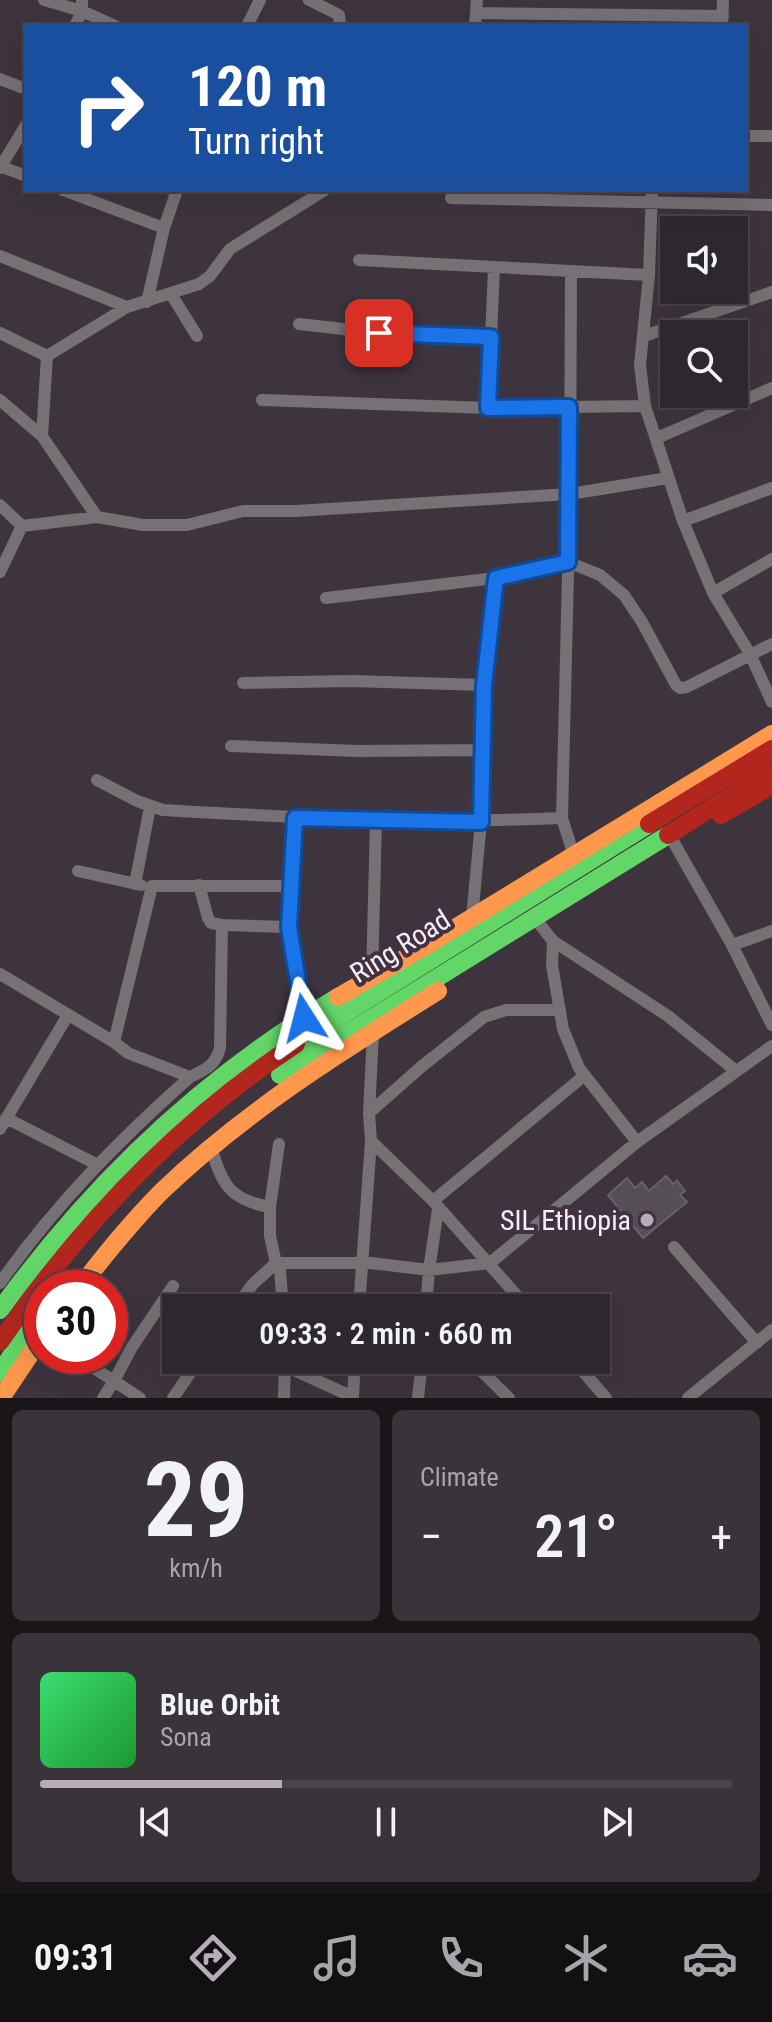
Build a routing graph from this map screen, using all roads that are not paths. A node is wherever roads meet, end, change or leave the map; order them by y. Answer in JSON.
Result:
{"nodes":[{"id":1,"x":44,"y":0,"type":"edge"},
{"id":2,"x":260,"y":0,"type":"edge"},
{"id":3,"x":309,"y":0,"type":"edge"},
{"id":4,"x":723,"y":0,"type":"edge"},
{"id":5,"x":82,"y":6,"type":"edge"},
{"id":6,"x":476,"y":13,"type":"edge"},
{"id":7,"x":656,"y":21,"type":"edge"},
{"id":8,"x":722,"y":21,"type":"edge"},
{"id":9,"x":112,"y":24,"type":"edge"},
{"id":10,"x":248,"y":24,"type":"edge"},
{"id":11,"x":340,"y":24,"type":"edge"},
{"id":12,"x":0,"y":79,"type":"edge"},
{"id":13,"x":24,"y":88,"type":"edge"},
{"id":14,"x":24,"y":128,"type":"edge"},
{"id":15,"x":748,"y":136,"type":"edge"},
{"id":16,"x":772,"y":136,"type":"edge"},
{"id":17,"x":0,"y":167,"type":"edge"},
{"id":18,"x":24,"y":175,"type":"edge"},
{"id":19,"x":68,"y":192,"type":"edge"},
{"id":20,"x":176,"y":192,"type":"edge"},
{"id":21,"x":322,"y":192,"type":"edge"},
{"id":22,"x":652,"y":196,"type":"edge"},
{"id":23,"x":720,"y":196,"type":"edge"},
{"id":24,"x":451,"y":198,"type":"dead end"},
{"id":25,"x":772,"y":205,"type":"edge"},
{"id":26,"x":164,"y":228,"type":"junction"},
{"id":27,"x":0,"y":256,"type":"edge"},
{"id":28,"x":359,"y":260,"type":"dead end"},
{"id":29,"x":494,"y":268,"type":"junction"},
{"id":30,"x":571,"y":272,"type":"junction"},
{"id":31,"x":649,"y":275,"type":"junction"},
{"id":32,"x":772,"y":292,"type":"edge"},
{"id":33,"x":171,"y":294,"type":"junction"},
{"id":34,"x":147,"y":302,"type":"junction"},
{"id":35,"x":127,"y":307,"type":"junction"},
{"id":36,"x":299,"y":324,"type":"dead end"},
{"id":37,"x":0,"y":333,"type":"edge"},
{"id":38,"x":197,"y":336,"type":"dead end"},
{"id":39,"x":644,"y":336,"type":"junction"},
{"id":40,"x":491,"y":337,"type":"junction"},
{"id":41,"x":47,"y":356,"type":"junction"},
{"id":42,"x":772,"y":388,"type":"edge"},
{"id":43,"x":0,"y":400,"type":"edge"},
{"id":44,"x":262,"y":400,"type":"dead end"},
{"id":45,"x":645,"y":406,"type":"junction"},
{"id":46,"x":569,"y":407,"type":"junction"},
{"id":47,"x":488,"y":408,"type":"junction"},
{"id":48,"x":42,"y":436,"type":"junction"},
{"id":49,"x":657,"y":438,"type":"junction"},
{"id":50,"x":668,"y":478,"type":"junction"},
{"id":51,"x":772,"y":488,"type":"edge"},
{"id":52,"x":570,"y":494,"type":"junction"},
{"id":53,"x":0,"y":505,"type":"edge"},
{"id":54,"x":97,"y":517,"type":"junction"},
{"id":55,"x":683,"y":521,"type":"junction"},
{"id":56,"x":22,"y":526,"type":"junction"},
{"id":57,"x":772,"y":559,"type":"edge"},
{"id":58,"x":568,"y":562,"type":"junction"},
{"id":59,"x":0,"y":572,"type":"edge"},
{"id":60,"x":496,"y":578,"type":"junction"},
{"id":61,"x":713,"y":593,"type":"junction"},
{"id":62,"x":326,"y":598,"type":"dead end"},
{"id":63,"x":772,"y":644,"type":"edge"},
{"id":64,"x":750,"y":654,"type":"junction"},
{"id":65,"x":243,"y":683,"type":"dead end"},
{"id":66,"x":484,"y":685,"type":"junction"},
{"id":67,"x":772,"y":702,"type":"edge"},
{"id":68,"x":772,"y":734,"type":"edge"},
{"id":69,"x":231,"y":746,"type":"dead end"},
{"id":70,"x":772,"y":749,"type":"edge"},
{"id":71,"x":483,"y":750,"type":"junction"},
{"id":72,"x":772,"y":770,"type":"edge"},
{"id":73,"x":97,"y":780,"type":"dead end"},
{"id":74,"x":772,"y":785,"type":"edge"},
{"id":75,"x":150,"y":807,"type":"junction"},
{"id":76,"x":295,"y":818,"type":"junction"},
{"id":77,"x":562,"y":818,"type":"junction"},
{"id":78,"x":376,"y":820,"type":"junction"},
{"id":79,"x":481,"y":822,"type":"junction"},
{"id":80,"x":674,"y":843,"type":"junction"},
{"id":81,"x":574,"y":856,"type":"junction"},
{"id":82,"x":78,"y":871,"type":"dead end"},
{"id":83,"x":135,"y":884,"type":"junction"},
{"id":84,"x":199,"y":885,"type":"junction"},
{"id":85,"x":152,"y":886,"type":"junction"},
{"id":86,"x":291,"y":886,"type":"junction"},
{"id":87,"x":472,"y":918,"type":"junction"},
{"id":88,"x":222,"y":925,"type":"junction"},
{"id":89,"x":541,"y":926,"type":"junction"},
{"id":90,"x":289,"y":927,"type":"junction"},
{"id":91,"x":772,"y":931,"type":"edge"},
{"id":92,"x":553,"y":941,"type":"junction"},
{"id":93,"x":732,"y":945,"type":"junction"},
{"id":94,"x":0,"y":974,"type":"edge"},
{"id":95,"x":372,"y":977,"type":"junction"},
{"id":96,"x":560,"y":1010,"type":"junction"},
{"id":97,"x":68,"y":1015,"type":"junction"},
{"id":98,"x":304,"y":1018,"type":"junction"},
{"id":99,"x":772,"y":1025,"type":"edge"},
{"id":100,"x":373,"y":1033,"type":"junction"},
{"id":101,"x":114,"y":1042,"type":"junction"},
{"id":102,"x":772,"y":1046,"type":"edge"},
{"id":103,"x":736,"y":1071,"type":"junction"},
{"id":104,"x":585,"y":1075,"type":"junction"},
{"id":105,"x":190,"y":1077,"type":"junction"},
{"id":106,"x":369,"y":1113,"type":"junction"},
{"id":107,"x":2,"y":1124,"type":"edge"},
{"id":108,"x":371,"y":1141,"type":"junction"},
{"id":109,"x":637,"y":1142,"type":"junction"},
{"id":110,"x":279,"y":1144,"type":"dead end"},
{"id":111,"x":211,"y":1147,"type":"junction"},
{"id":112,"x":96,"y":1164,"type":"junction"},
{"id":113,"x":436,"y":1205,"type":"junction"},
{"id":114,"x":270,"y":1207,"type":"junction"},
{"id":115,"x":674,"y":1247,"type":"dead end"},
{"id":116,"x":362,"y":1262,"type":"junction"},
{"id":117,"x":276,"y":1263,"type":"junction"},
{"id":118,"x":490,"y":1263,"type":"junction"},
{"id":119,"x":71,"y":1270,"type":"edge"},
{"id":120,"x":94,"y":1270,"type":"edge"},
{"id":121,"x":429,"y":1270,"type":"junction"},
{"id":122,"x":3,"y":1274,"type":"edge"},
{"id":123,"x":173,"y":1286,"type":"dead end"},
{"id":124,"x":246,"y":1294,"type":"edge"},
{"id":125,"x":282,"y":1294,"type":"edge"},
{"id":126,"x":360,"y":1294,"type":"edge"},
{"id":127,"x":427,"y":1294,"type":"edge"},
{"id":128,"x":516,"y":1294,"type":"edge"},
{"id":129,"x":0,"y":1310,"type":"edge"},
{"id":130,"x":772,"y":1330,"type":"edge"},
{"id":131,"x":24,"y":1335,"type":"edge"},
{"id":132,"x":0,"y":1342,"type":"edge"},
{"id":133,"x":757,"y":1343,"type":"junction"},
{"id":134,"x":24,"y":1364,"type":"edge"},
{"id":135,"x":0,"y":1373,"type":"edge"},
{"id":136,"x":103,"y":1374,"type":"edge"},
{"id":137,"x":189,"y":1374,"type":"edge"},
{"id":138,"x":285,"y":1374,"type":"edge"},
{"id":139,"x":307,"y":1374,"type":"edge"},
{"id":140,"x":355,"y":1374,"type":"edge"},
{"id":141,"x":421,"y":1374,"type":"edge"},
{"id":142,"x":484,"y":1374,"type":"edge"},
{"id":143,"x":585,"y":1374,"type":"edge"},
{"id":144,"x":114,"y":1381,"type":"junction"},
{"id":145,"x":354,"y":1397,"type":"edge"},
{"id":146,"x":1,"y":1398,"type":"edge"},
{"id":147,"x":103,"y":1398,"type":"edge"},
{"id":148,"x":140,"y":1398,"type":"edge"},
{"id":149,"x":173,"y":1398,"type":"edge"},
{"id":150,"x":284,"y":1398,"type":"edge"},
{"id":151,"x":418,"y":1398,"type":"edge"},
{"id":152,"x":509,"y":1398,"type":"edge"},
{"id":153,"x":606,"y":1398,"type":"edge"},
{"id":154,"x":688,"y":1398,"type":"edge"}],
"edges":[{"from":1,"to":5,"type":"street"},
{"from":2,"to":10,"type":"street"},
{"from":3,"to":11,"type":"street"},
{"from":4,"to":8,"type":"street"},
{"from":5,"to":9,"type":"street"},
{"from":6,"to":7,"type":"street"},
{"from":7,"to":8,"type":"street"},
{"from":12,"to":13,"type":"street"},
{"from":14,"to":17,"type":"street"},
{"from":15,"to":16,"type":"street"},
{"from":17,"to":18,"type":"street"},
{"from":19,"to":26,"type":"street"},
{"from":20,"to":26,"type":"street"},
{"from":21,"to":33,"type":"street"},
{"from":22,"to":23,"type":"street"},
{"from":22,"to":24,"type":"street"},
{"from":22,"to":31,"type":"street"},
{"from":23,"to":25,"type":"street"},
{"from":26,"to":34,"type":"street"},
{"from":27,"to":35,"type":"street"},
{"from":28,"to":29,"type":"street"},
{"from":29,"to":30,"type":"street"},
{"from":29,"to":40,"type":"street"},
{"from":30,"to":31,"type":"street"},
{"from":30,"to":46,"type":"street"},
{"from":31,"to":39,"type":"street"},
{"from":32,"to":39,"type":"street"},
{"from":33,"to":34,"type":"street"},
{"from":33,"to":38,"type":"street"},
{"from":34,"to":35,"type":"street"},
{"from":35,"to":41,"type":"street"},
{"from":36,"to":40,"type":"street"},
{"from":37,"to":41,"type":"street"},
{"from":39,"to":45,"type":"street"},
{"from":40,"to":47,"type":"street"},
{"from":41,"to":48,"type":"street"},
{"from":42,"to":49,"type":"street"},
{"from":43,"to":48,"type":"street"},
{"from":44,"to":47,"type":"street"},
{"from":45,"to":46,"type":"street"},
{"from":45,"to":49,"type":"street"},
{"from":46,"to":47,"type":"street"},
{"from":46,"to":52,"type":"street"},
{"from":48,"to":54,"type":"street"},
{"from":49,"to":50,"type":"street"},
{"from":50,"to":52,"type":"street"},
{"from":50,"to":55,"type":"street"},
{"from":51,"to":55,"type":"street"},
{"from":52,"to":54,"type":"street"},
{"from":52,"to":58,"type":"street"},
{"from":53,"to":56,"type":"street"},
{"from":54,"to":56,"type":"street"},
{"from":55,"to":61,"type":"street"},
{"from":56,"to":59,"type":"street"},
{"from":57,"to":61,"type":"street"},
{"from":58,"to":60,"type":"street"},
{"from":58,"to":64,"type":"street"},
{"from":58,"to":77,"type":"street"},
{"from":60,"to":62,"type":"street"},
{"from":60,"to":66,"type":"street"},
{"from":61,"to":64,"type":"street"},
{"from":63,"to":64,"type":"street"},
{"from":64,"to":67,"type":"street"},
{"from":65,"to":66,"type":"street"},
{"from":66,"to":71,"type":"street"},
{"from":68,"to":81,"type":"main road"},
{"from":69,"to":71,"type":"street"},
{"from":70,"to":132,"type":"main road","name":"Ring Road"},
{"from":71,"to":79,"type":"street"},
{"from":72,"to":119,"type":"main road","name":"Ring Road"},
{"from":73,"to":75,"type":"street"},
{"from":74,"to":80,"type":"main road"},
{"from":75,"to":76,"type":"street"},
{"from":75,"to":83,"type":"street"},
{"from":76,"to":78,"type":"street"},
{"from":76,"to":86,"type":"street"},
{"from":77,"to":79,"type":"street"},
{"from":77,"to":81,"type":"street"},
{"from":78,"to":79,"type":"street"},
{"from":78,"to":95,"type":"street"},
{"from":79,"to":87,"type":"street"},
{"from":80,"to":89,"type":"main road"},
{"from":80,"to":93,"type":"street"},
{"from":81,"to":87,"type":"main road"},
{"from":82,"to":83,"type":"street"},
{"from":83,"to":85,"type":"street"},
{"from":84,"to":85,"type":"street"},
{"from":84,"to":86,"type":"street"},
{"from":84,"to":88,"type":"street"},
{"from":85,"to":101,"type":"street"},
{"from":86,"to":90,"type":"street"},
{"from":87,"to":95,"type":"main road"},
{"from":88,"to":90,"type":"street"},
{"from":88,"to":105,"type":"street"},
{"from":89,"to":92,"type":"street"},
{"from":89,"to":100,"type":"main road"},
{"from":90,"to":98,"type":"street"},
{"from":91,"to":93,"type":"street"},
{"from":92,"to":96,"type":"street"},
{"from":92,"to":103,"type":"street"},
{"from":93,"to":99,"type":"street"},
{"from":94,"to":97,"type":"street"},
{"from":95,"to":98,"type":"main road"},
{"from":96,"to":104,"type":"street"},
{"from":96,"to":106,"type":"street"},
{"from":97,"to":101,"type":"street"},
{"from":97,"to":107,"type":"street"},
{"from":98,"to":129,"type":"main road"},
{"from":100,"to":106,"type":"street"},
{"from":100,"to":111,"type":"main road"},
{"from":101,"to":105,"type":"street"},
{"from":102,"to":103,"type":"street"},
{"from":103,"to":109,"type":"street"},
{"from":104,"to":109,"type":"street"},
{"from":104,"to":113,"type":"street"},
{"from":105,"to":112,"type":"street"},
{"from":106,"to":108,"type":"street"},
{"from":107,"to":112,"type":"street"},
{"from":108,"to":113,"type":"street"},
{"from":108,"to":116,"type":"street"},
{"from":109,"to":118,"type":"street"},
{"from":110,"to":114,"type":"street"},
{"from":111,"to":114,"type":"street"},
{"from":111,"to":120,"type":"main road"},
{"from":112,"to":122,"type":"street"},
{"from":113,"to":118,"type":"street"},
{"from":113,"to":121,"type":"street"},
{"from":114,"to":117,"type":"street"},
{"from":115,"to":133,"type":"street"},
{"from":116,"to":117,"type":"street"},
{"from":116,"to":121,"type":"street"},
{"from":116,"to":126,"type":"street"},
{"from":117,"to":124,"type":"street"},
{"from":117,"to":125,"type":"street"},
{"from":118,"to":121,"type":"street"},
{"from":118,"to":128,"type":"street"},
{"from":121,"to":127,"type":"street"},
{"from":123,"to":144,"type":"street"},
{"from":130,"to":133,"type":"street"},
{"from":131,"to":135,"type":"main road"},
{"from":133,"to":154,"type":"street"},
{"from":134,"to":146,"type":"main road"},
{"from":136,"to":144,"type":"street"},
{"from":137,"to":149,"type":"street"},
{"from":138,"to":150,"type":"street"},
{"from":139,"to":145,"type":"street"},
{"from":140,"to":145,"type":"street"},
{"from":141,"to":151,"type":"street"},
{"from":142,"to":152,"type":"street"},
{"from":143,"to":153,"type":"street"},
{"from":144,"to":147,"type":"street"},
{"from":144,"to":148,"type":"street"}]}
